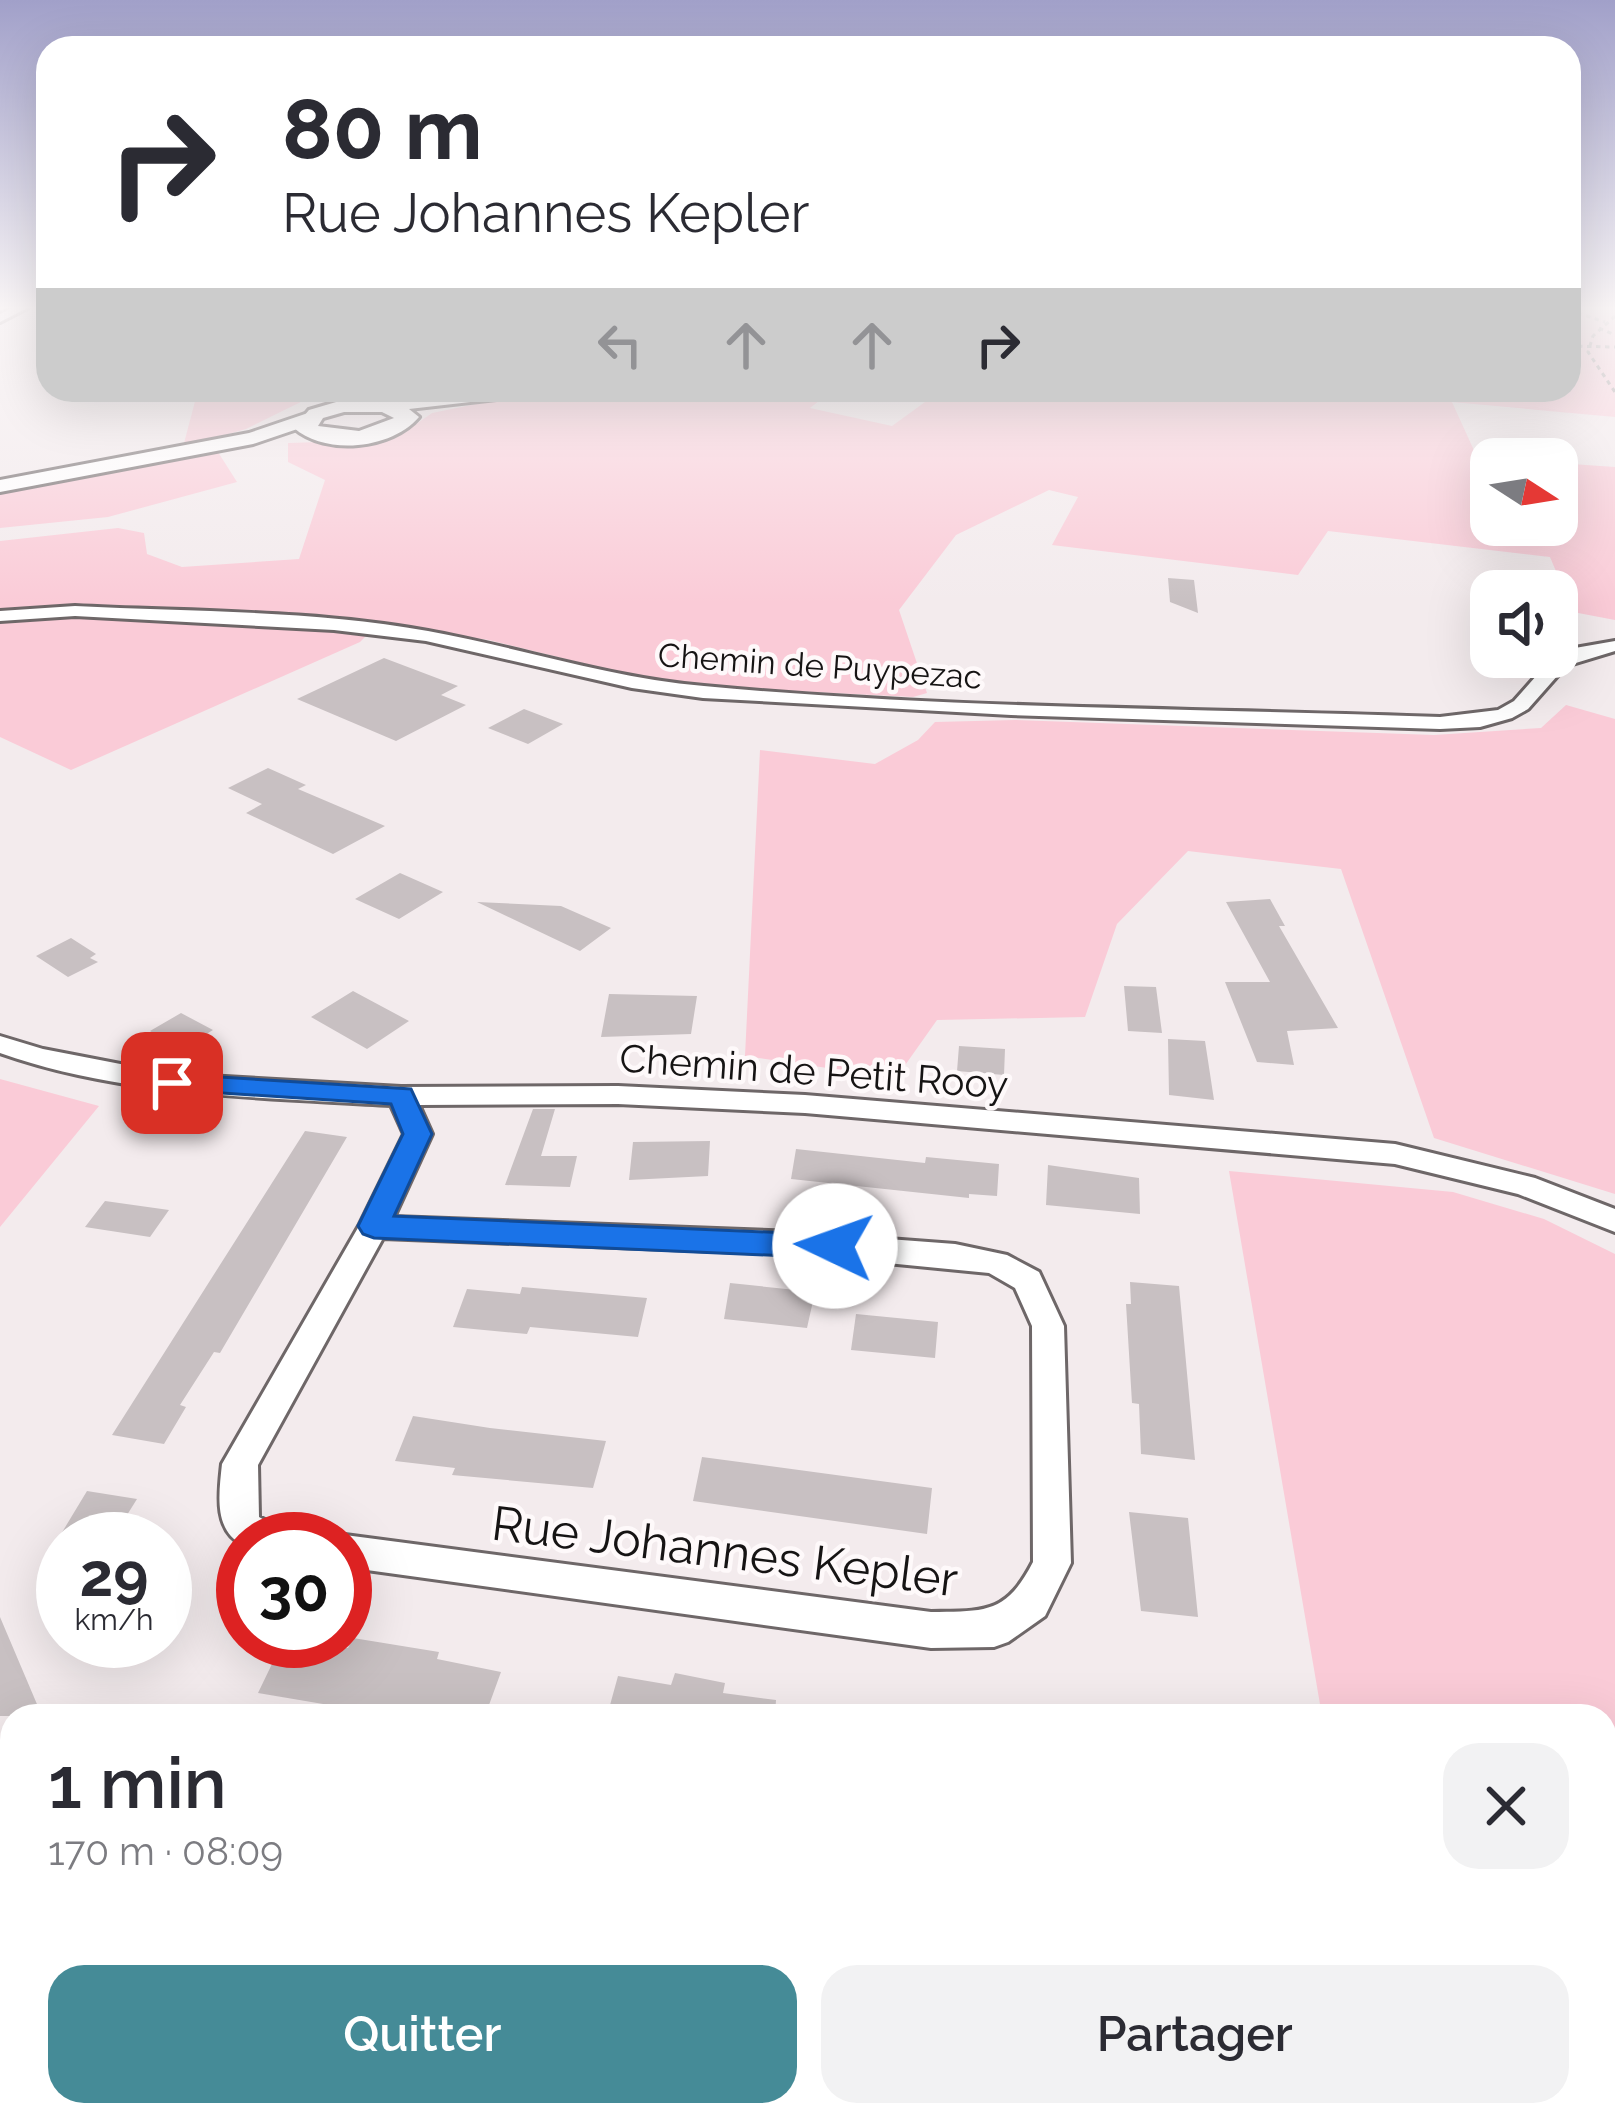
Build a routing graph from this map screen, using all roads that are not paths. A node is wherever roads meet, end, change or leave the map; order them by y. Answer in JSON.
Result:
{"nodes":[{"id":1,"x":327,"y":405,"type":"edge"},
{"id":2,"x":351,"y":405,"type":"edge"},
{"id":3,"x":385,"y":405,"type":"edge"},
{"id":4,"x":451,"y":405,"type":"edge"},
{"id":5,"x":318,"y":414,"type":"junction"},
{"id":6,"x":407,"y":419,"type":"junction"},
{"id":7,"x":330,"y":436,"type":"junction"},
{"id":8,"x":186,"y":452,"type":"junction"},
{"id":9,"x":0,"y":486,"type":"edge"},
{"id":10,"x":0,"y":616,"type":"edge"},
{"id":11,"x":1615,"y":646,"type":"edge"},
{"id":12,"x":0,"y":1044,"type":"edge"},
{"id":13,"x":401,"y":1096,"type":"junction"},
{"id":14,"x":1615,"y":1221,"type":"edge"},
{"id":15,"x":374,"y":1226,"type":"junction"},
{"id":16,"x":240,"y":1512,"type":"edge"},
{"id":17,"x":372,"y":1555,"type":"edge"}],
"edges":[{"from":1,"to":5,"type":"main road"},
{"from":2,"to":5,"type":"main road"},
{"from":3,"to":6,"type":"main road"},
{"from":4,"to":6,"type":"main road"},
{"from":5,"to":7,"type":"main road"},
{"from":5,"to":8,"type":"main road"},
{"from":6,"to":7,"type":"main road"},
{"from":7,"to":8,"type":"main road"},
{"from":8,"to":9,"type":"main road"},
{"from":10,"to":11,"type":"street","name":"Chemin de Puypezac"},
{"from":12,"to":13,"type":"street","name":"Chemin de Petit Rooy"},
{"from":13,"to":14,"type":"street","name":"Chemin de Petit Rooy"},
{"from":13,"to":15,"type":"street"},
{"from":15,"to":16,"type":"street"},
{"from":15,"to":17,"type":"street","name":"Rue Johannes Kepler"}]}
